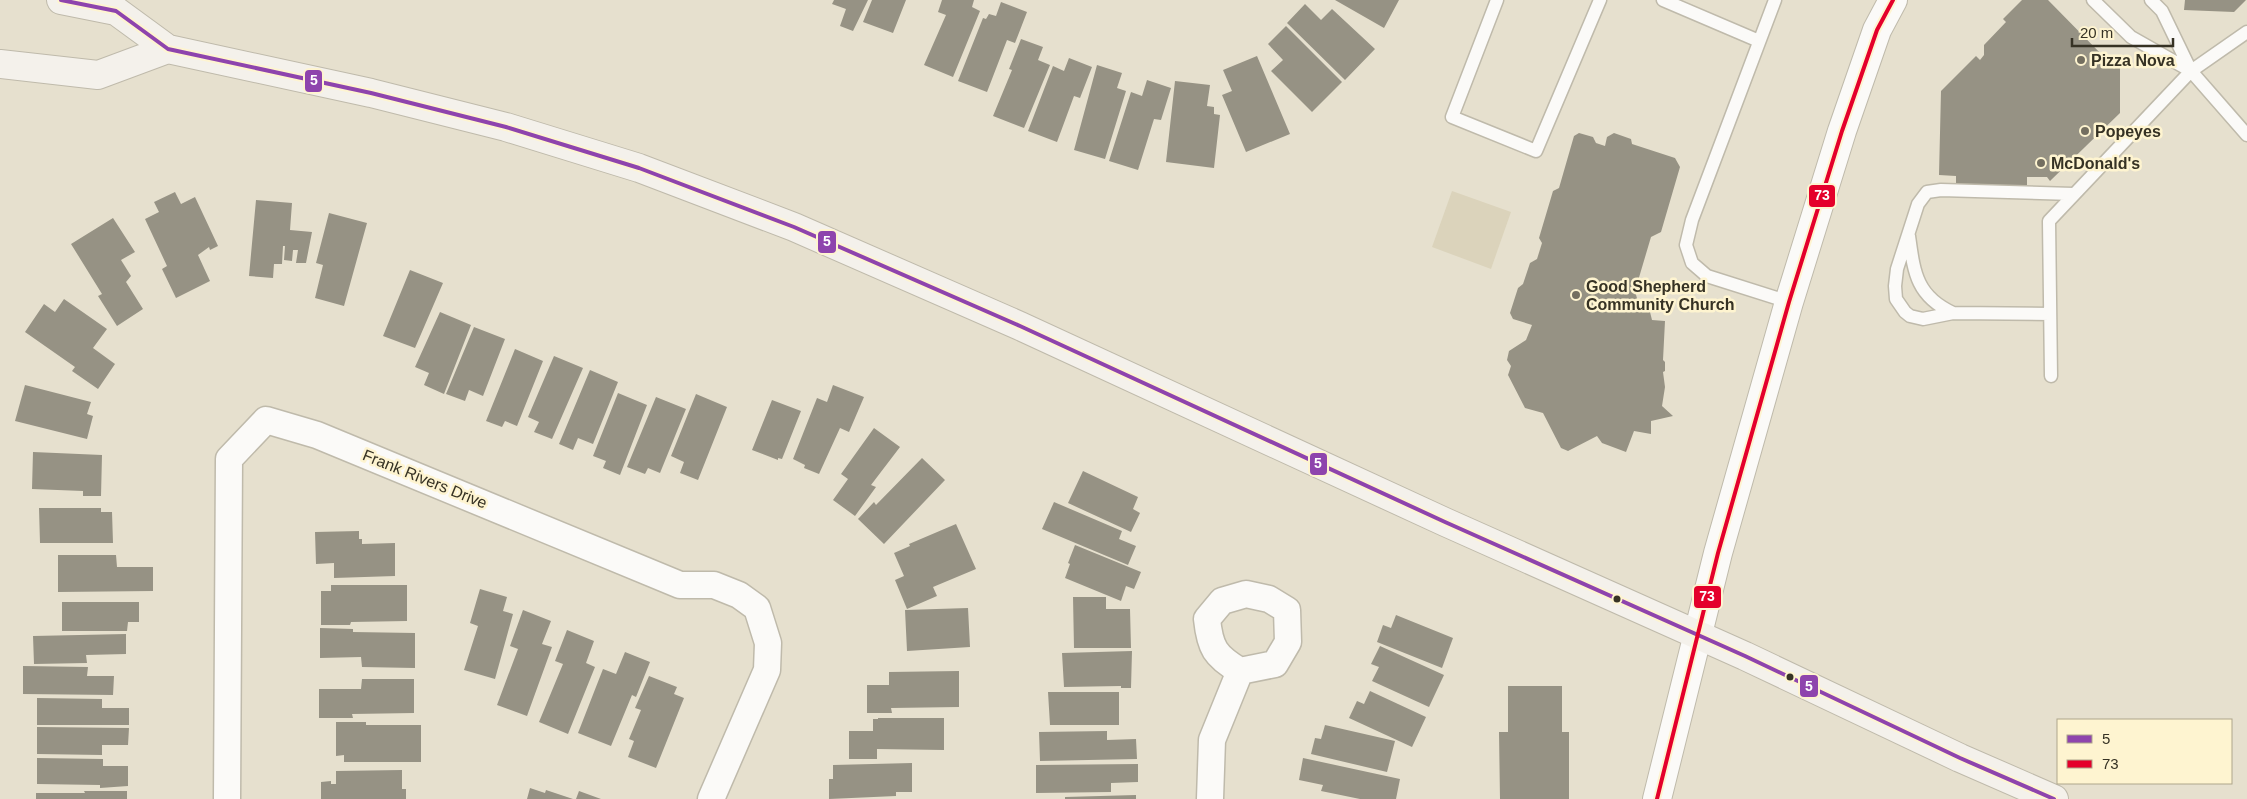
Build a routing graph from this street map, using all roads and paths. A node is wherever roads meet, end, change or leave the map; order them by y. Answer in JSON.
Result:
{"nodes":[{"id":1,"x":61,"y":0,"type":"edge"},
{"id":2,"x":1497,"y":0,"type":"edge"},
{"id":3,"x":1600,"y":0,"type":"edge"},
{"id":4,"x":1663,"y":0,"type":"edge"},
{"id":5,"x":1775,"y":0,"type":"edge"},
{"id":6,"x":1893,"y":0,"type":"edge"},
{"id":7,"x":2093,"y":0,"type":"edge"},
{"id":8,"x":2151,"y":0,"type":"edge"},
{"id":9,"x":1691,"y":5,"type":"edge"},
{"id":10,"x":2247,"y":32,"type":"edge"},
{"id":11,"x":1759,"y":41,"type":"junction"},
{"id":12,"x":168,"y":49,"type":"junction"},
{"id":13,"x":0,"y":64,"type":"edge"},
{"id":14,"x":2191,"y":70,"type":"junction"},
{"id":15,"x":2247,"y":135,"type":"edge"},
{"id":16,"x":2073,"y":194,"type":"junction"},
{"id":17,"x":1909,"y":235,"type":"junction"},
{"id":18,"x":1789,"y":302,"type":"junction"},
{"id":19,"x":1953,"y":313,"type":"junction"},
{"id":20,"x":2050,"y":314,"type":"junction"},
{"id":21,"x":2051,"y":376,"type":"dead end"},
{"id":22,"x":1697,"y":636,"type":"junction"},
{"id":23,"x":1240,"y":671,"type":"dead end"},
{"id":24,"x":227,"y":799,"type":"edge"},
{"id":25,"x":711,"y":799,"type":"edge"},
{"id":26,"x":1210,"y":799,"type":"edge"},
{"id":27,"x":1656,"y":799,"type":"edge"},
{"id":28,"x":2054,"y":799,"type":"edge"}],
"edges":[{"from":1,"to":12,"type":"main road"},
{"from":2,"to":3,"type":"lane"},
{"from":4,"to":9,"type":"lane"},
{"from":5,"to":11,"type":"lane"},
{"from":6,"to":18,"type":"street"},
{"from":7,"to":14,"type":"lane"},
{"from":8,"to":14,"type":"lane"},
{"from":9,"to":11,"type":"lane"},
{"from":10,"to":14,"type":"lane"},
{"from":11,"to":18,"type":"lane"},
{"from":12,"to":13,"type":"main road"},
{"from":12,"to":22,"type":"main road"},
{"from":14,"to":15,"type":"lane"},
{"from":14,"to":16,"type":"lane"},
{"from":16,"to":17,"type":"lane"},
{"from":16,"to":20,"type":"lane"},
{"from":17,"to":19,"type":"lane"},
{"from":17,"to":19,"type":"lane"},
{"from":18,"to":22,"type":"street"},
{"from":19,"to":20,"type":"lane"},
{"from":20,"to":21,"type":"lane"},
{"from":22,"to":27,"type":"street"},
{"from":22,"to":28,"type":"main road"},
{"from":23,"to":26,"type":"street"},
{"from":24,"to":25,"type":"street","name":"Frank Rivers Drive"}]}
